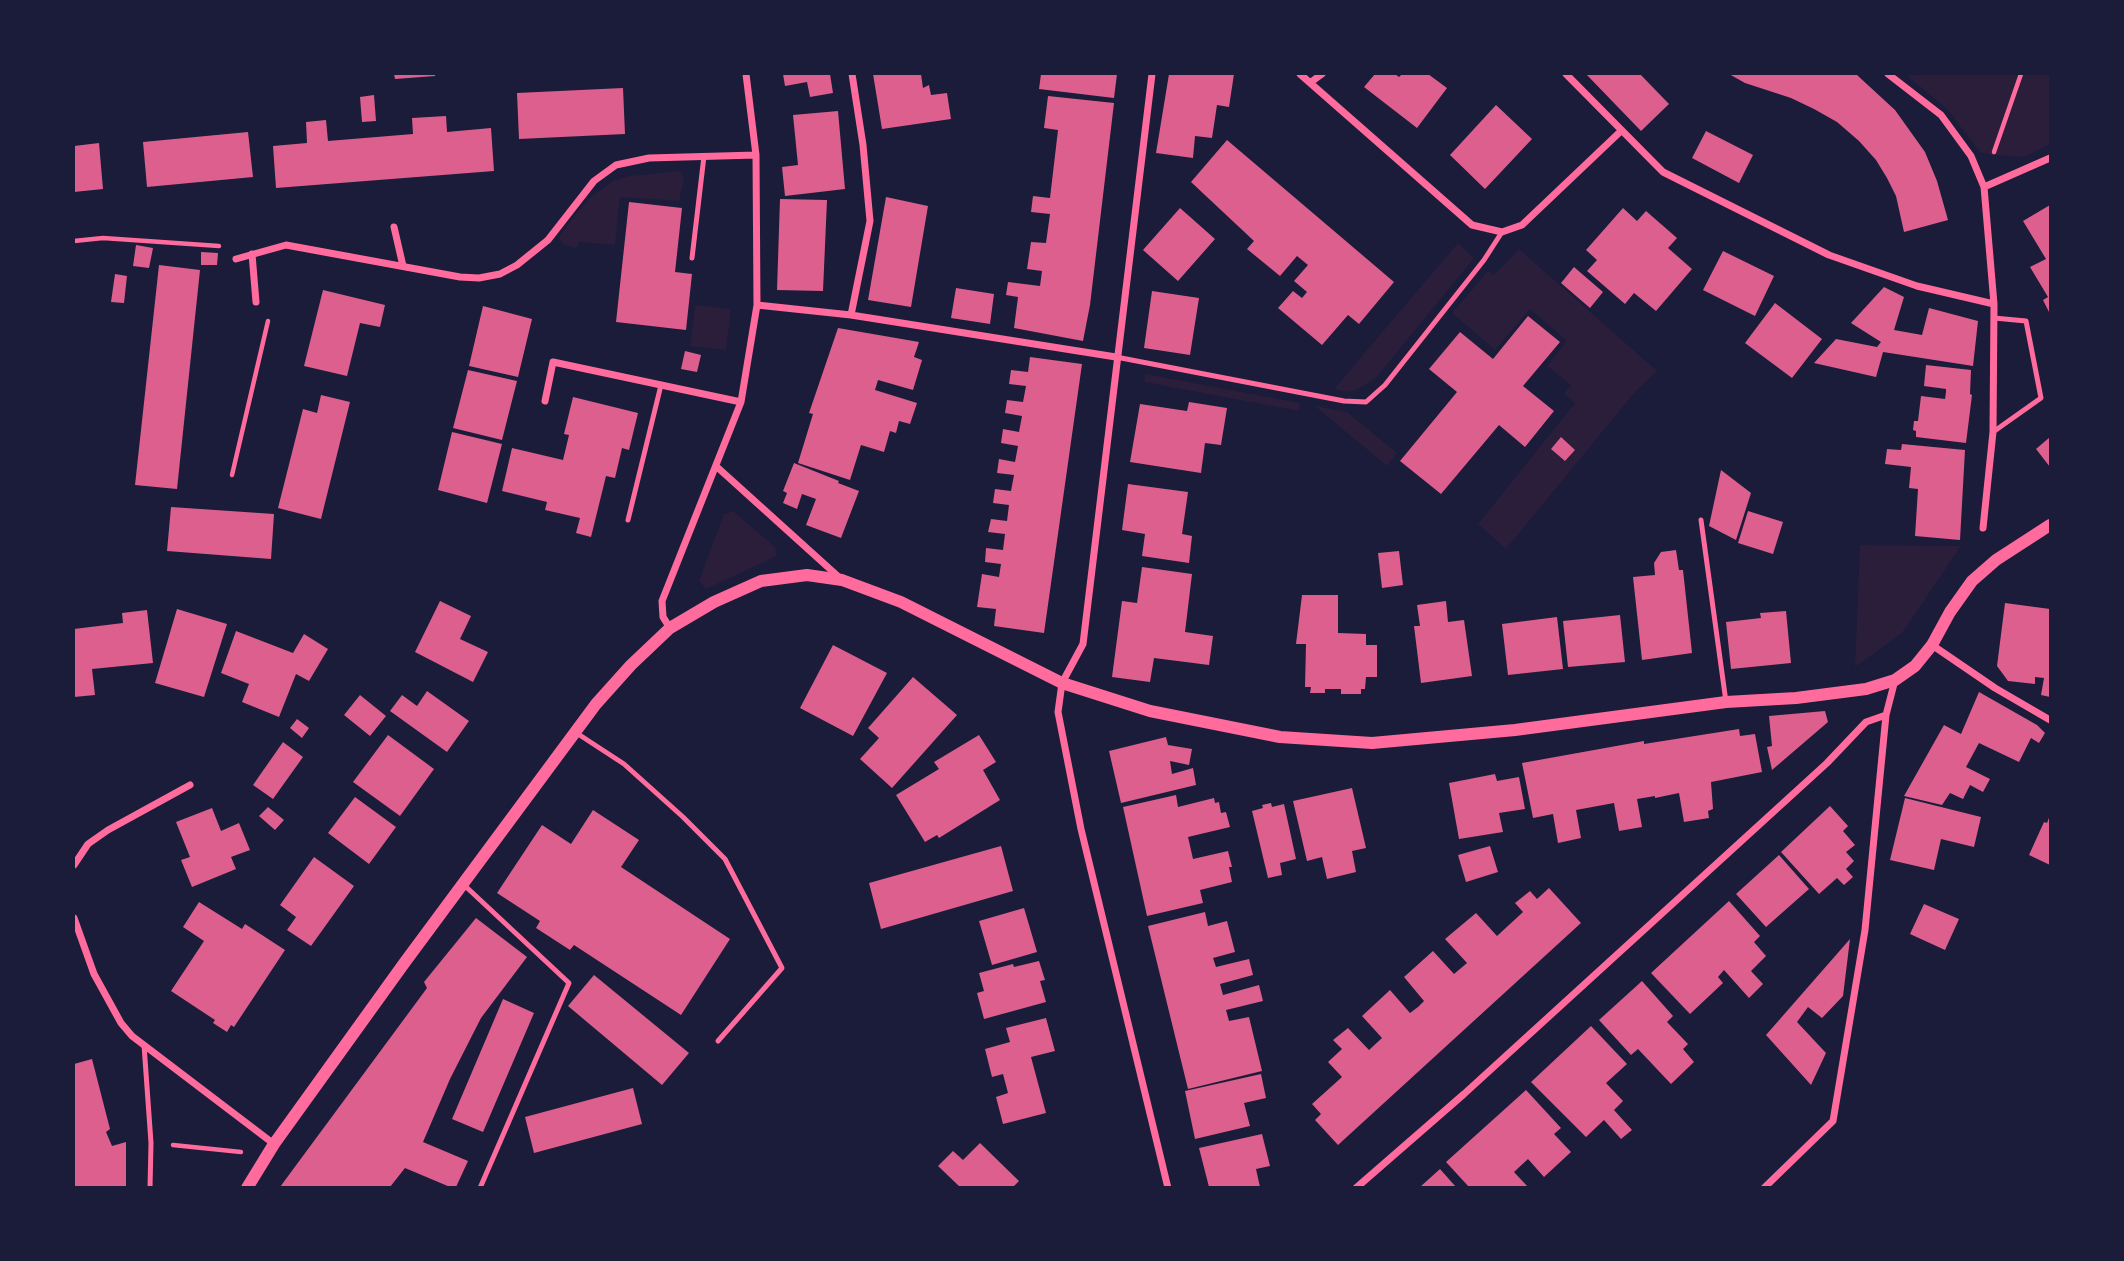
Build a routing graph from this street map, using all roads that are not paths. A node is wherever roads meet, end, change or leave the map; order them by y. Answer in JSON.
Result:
{"nodes":[{"id":1,"x":746,"y":74,"type":"edge"},
{"id":2,"x":852,"y":74,"type":"edge"},
{"id":3,"x":1152,"y":74,"type":"edge"},
{"id":4,"x":1300,"y":74,"type":"edge"},
{"id":5,"x":1322,"y":74,"type":"edge"},
{"id":6,"x":1566,"y":74,"type":"edge"},
{"id":7,"x":1888,"y":74,"type":"edge"},
{"id":8,"x":1311,"y":82,"type":"junction"},
{"id":9,"x":1621,"y":131,"type":"junction"},
{"id":10,"x":756,"y":155,"type":"junction"},
{"id":11,"x":704,"y":156,"type":"junction"},
{"id":12,"x":2050,"y":158,"type":"edge"},
{"id":13,"x":1983,"y":186,"type":"junction"},
{"id":14,"x":394,"y":227,"type":"dead end"},
{"id":15,"x":1502,"y":232,"type":"junction"},
{"id":16,"x":252,"y":254,"type":"junction"},
{"id":17,"x":692,"y":258,"type":"dead end"},
{"id":18,"x":236,"y":259,"type":"road end"},
{"id":19,"x":403,"y":266,"type":"junction"},
{"id":20,"x":256,"y":302,"type":"dead end"},
{"id":21,"x":1994,"y":304,"type":"junction"},
{"id":22,"x":757,"y":305,"type":"junction"},
{"id":23,"x":851,"y":315,"type":"junction"},
{"id":24,"x":1994,"y":318,"type":"junction"},
{"id":25,"x":1116,"y":357,"type":"junction"},
{"id":26,"x":661,"y":385,"type":"junction"},
{"id":27,"x":544,"y":401,"type":"dead end"},
{"id":28,"x":741,"y":402,"type":"junction"},
{"id":29,"x":1993,"y":432,"type":"junction"},
{"id":30,"x":717,"y":467,"type":"junction"},
{"id":31,"x":628,"y":520,"type":"dead end"},
{"id":32,"x":1701,"y":520,"type":"dead end"},
{"id":33,"x":2050,"y":525,"type":"edge"},
{"id":34,"x":1983,"y":528,"type":"dead end"},
{"id":35,"x":842,"y":580,"type":"junction"},
{"id":36,"x":670,"y":628,"type":"junction"},
{"id":37,"x":1932,"y":645,"type":"junction"},
{"id":38,"x":1895,"y":680,"type":"junction"},
{"id":39,"x":1062,"y":684,"type":"junction"},
{"id":40,"x":1726,"y":702,"type":"junction"},
{"id":41,"x":1886,"y":715,"type":"junction"},
{"id":42,"x":2050,"y":720,"type":"edge"},
{"id":43,"x":575,"y":732,"type":"junction"},
{"id":44,"x":190,"y":785,"type":"dead end"},
{"id":45,"x":74,"y":865,"type":"edge"},
{"id":46,"x":463,"y":884,"type":"junction"},
{"id":47,"x":74,"y":918,"type":"edge"},
{"id":48,"x":718,"y":1041,"type":"dead end"},
{"id":49,"x":144,"y":1045,"type":"junction"},
{"id":50,"x":271,"y":1149,"type":"junction"},
{"id":51,"x":150,"y":1188,"type":"edge"},
{"id":52,"x":247,"y":1188,"type":"edge"},
{"id":53,"x":480,"y":1188,"type":"edge"},
{"id":54,"x":1168,"y":1188,"type":"edge"},
{"id":55,"x":1356,"y":1188,"type":"edge"},
{"id":56,"x":1764,"y":1188,"type":"edge"}],
"edges":[{"from":1,"to":10,"type":"street"},
{"from":2,"to":23,"type":"street"},
{"from":3,"to":25,"type":"street"},
{"from":4,"to":8,"type":"street"},
{"from":5,"to":8,"type":"street"},
{"from":6,"to":9,"type":"street"},
{"from":7,"to":13,"type":"street"},
{"from":8,"to":15,"type":"street"},
{"from":9,"to":15,"type":"street"},
{"from":9,"to":21,"type":"street"},
{"from":10,"to":11,"type":"street"},
{"from":10,"to":22,"type":"street"},
{"from":11,"to":17,"type":"lane"},
{"from":11,"to":19,"type":"street"},
{"from":12,"to":13,"type":"street"},
{"from":13,"to":21,"type":"street"},
{"from":14,"to":19,"type":"street"},
{"from":15,"to":25,"type":"lane"},
{"from":16,"to":18,"type":"street"},
{"from":16,"to":19,"type":"street"},
{"from":16,"to":20,"type":"street"},
{"from":21,"to":24,"type":"street"},
{"from":22,"to":23,"type":"street"},
{"from":22,"to":28,"type":"street"},
{"from":23,"to":25,"type":"street"},
{"from":24,"to":29,"type":"street"},
{"from":24,"to":29,"type":"lane"},
{"from":25,"to":39,"type":"street"},
{"from":26,"to":27,"type":"street"},
{"from":26,"to":28,"type":"street"},
{"from":26,"to":31,"type":"lane"},
{"from":28,"to":30,"type":"street"},
{"from":29,"to":34,"type":"street"},
{"from":30,"to":35,"type":"street"},
{"from":30,"to":36,"type":"street"},
{"from":32,"to":40,"type":"lane"},
{"from":33,"to":37,"type":"street"},
{"from":35,"to":36,"type":"street"},
{"from":35,"to":39,"type":"street"},
{"from":36,"to":43,"type":"street"},
{"from":37,"to":38,"type":"street"},
{"from":37,"to":42,"type":"street"},
{"from":38,"to":40,"type":"street"},
{"from":38,"to":41,"type":"street"},
{"from":39,"to":40,"type":"street"},
{"from":39,"to":54,"type":"street"},
{"from":41,"to":55,"type":"street"},
{"from":41,"to":56,"type":"street"},
{"from":43,"to":46,"type":"street"},
{"from":43,"to":48,"type":"lane"},
{"from":44,"to":45,"type":"street"},
{"from":46,"to":50,"type":"street"},
{"from":46,"to":53,"type":"lane"},
{"from":47,"to":49,"type":"street"},
{"from":49,"to":50,"type":"street"},
{"from":49,"to":51,"type":"lane"},
{"from":50,"to":52,"type":"street"}]}
